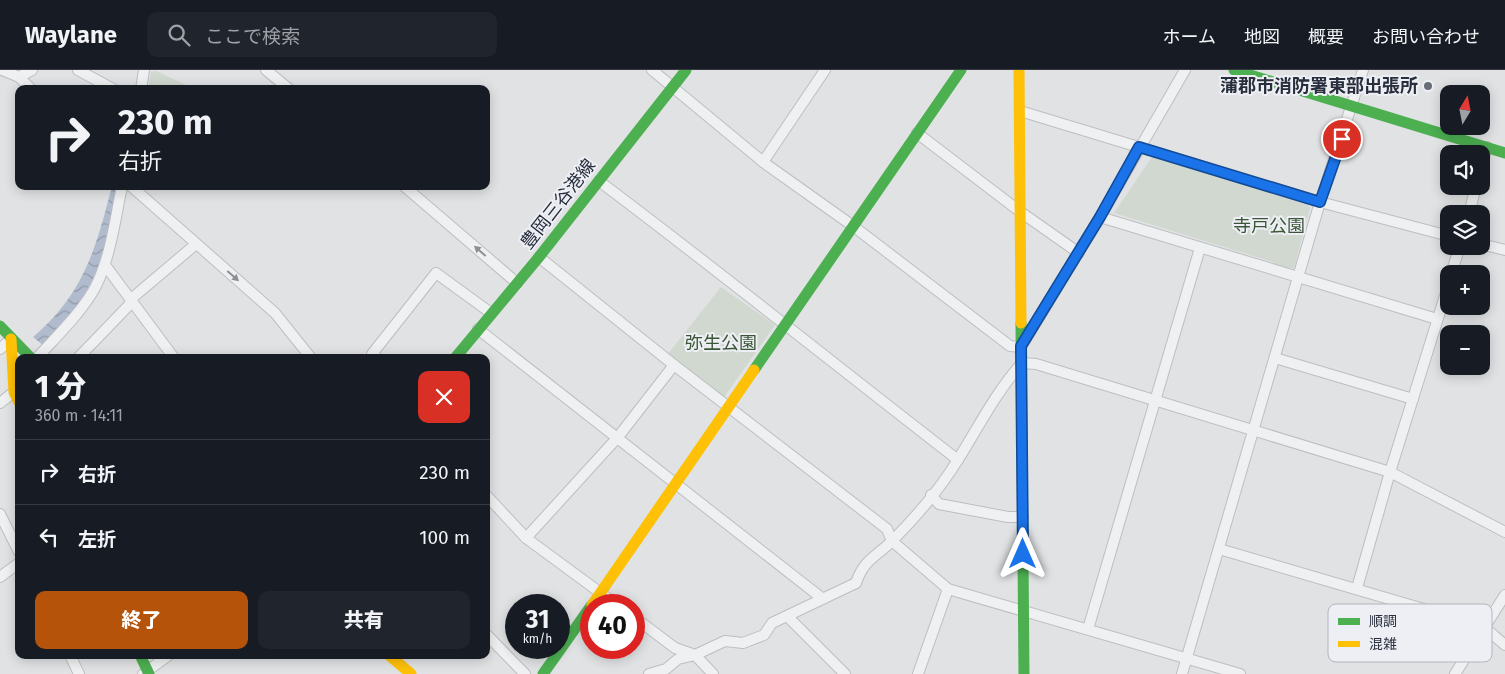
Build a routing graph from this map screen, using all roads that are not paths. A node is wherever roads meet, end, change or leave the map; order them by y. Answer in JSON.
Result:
{"nodes":[{"id":1,"x":2,"y":70,"type":"edge"},
{"id":2,"x":32,"y":70,"type":"edge"},
{"id":3,"x":78,"y":70,"type":"edge"},
{"id":4,"x":144,"y":70,"type":"edge"},
{"id":5,"x":266,"y":70,"type":"edge"},
{"id":6,"x":652,"y":70,"type":"edge"},
{"id":7,"x":686,"y":70,"type":"edge"},
{"id":8,"x":825,"y":70,"type":"edge"},
{"id":9,"x":961,"y":70,"type":"edge"},
{"id":10,"x":1019,"y":70,"type":"edge"},
{"id":11,"x":1185,"y":70,"type":"edge"},
{"id":12,"x":1234,"y":70,"type":"edge"},
{"id":13,"x":1363,"y":70,"type":"edge"},
{"id":14,"x":19,"y":77,"type":"junction"},
{"id":15,"x":27,"y":85,"type":"edge"},
{"id":16,"x":106,"y":85,"type":"edge"},
{"id":17,"x":142,"y":85,"type":"edge"},
{"id":18,"x":285,"y":85,"type":"edge"},
{"id":19,"x":673,"y":87,"type":"junction"},
{"id":20,"x":1352,"y":107,"type":"junction"},
{"id":21,"x":1020,"y":111,"type":"junction"},
{"id":22,"x":917,"y":133,"type":"junction"},
{"id":23,"x":1480,"y":145,"type":"edge"},
{"id":24,"x":1139,"y":147,"type":"junction"},
{"id":25,"x":1490,"y":148,"type":"edge"},
{"id":26,"x":1505,"y":152,"type":"edge"},
{"id":27,"x":764,"y":162,"type":"junction"},
{"id":28,"x":599,"y":181,"type":"junction"},
{"id":29,"x":121,"y":190,"type":"edge"},
{"id":30,"x":135,"y":190,"type":"edge"},
{"id":31,"x":409,"y":190,"type":"edge"},
{"id":32,"x":1320,"y":202,"type":"junction"},
{"id":33,"x":1022,"y":213,"type":"junction"},
{"id":34,"x":1100,"y":217,"type":"junction"},
{"id":35,"x":853,"y":226,"type":"junction"},
{"id":36,"x":1440,"y":234,"type":"edge"},
{"id":37,"x":196,"y":244,"type":"junction"},
{"id":38,"x":1490,"y":246,"type":"edge"},
{"id":39,"x":1200,"y":248,"type":"junction"},
{"id":40,"x":1505,"y":250,"type":"edge"},
{"id":41,"x":1079,"y":252,"type":"junction"},
{"id":42,"x":539,"y":257,"type":"junction"},
{"id":43,"x":105,"y":265,"type":"junction"},
{"id":44,"x":1298,"y":279,"type":"junction"},
{"id":45,"x":517,"y":283,"type":"junction"},
{"id":46,"x":132,"y":300,"type":"junction"},
{"id":47,"x":491,"y":313,"type":"junction"},
{"id":48,"x":1440,"y":313,"type":"edge"},
{"id":49,"x":1438,"y":320,"type":"junction"},
{"id":50,"x":0,"y":326,"type":"edge"},
{"id":51,"x":785,"y":326,"type":"junction"},
{"id":52,"x":478,"y":329,"type":"junction"},
{"id":53,"x":11,"y":340,"type":"junction"},
{"id":54,"x":1021,"y":346,"type":"junction"},
{"id":55,"x":0,"y":349,"type":"edge"},
{"id":56,"x":27,"y":354,"type":"edge"},
{"id":57,"x":40,"y":354,"type":"edge"},
{"id":58,"x":82,"y":354,"type":"edge"},
{"id":59,"x":171,"y":354,"type":"edge"},
{"id":60,"x":308,"y":354,"type":"edge"},
{"id":61,"x":372,"y":354,"type":"edge"},
{"id":62,"x":458,"y":354,"type":"edge"},
{"id":63,"x":1274,"y":358,"type":"junction"},
{"id":64,"x":1022,"y":363,"type":"junction"},
{"id":65,"x":674,"y":365,"type":"junction"},
{"id":66,"x":15,"y":378,"type":"edge"},
{"id":67,"x":15,"y":398,"type":"edge"},
{"id":68,"x":1413,"y":399,"type":"junction"},
{"id":69,"x":1154,"y":402,"type":"junction"},
{"id":70,"x":0,"y":403,"type":"edge"},
{"id":71,"x":728,"y":408,"type":"junction"},
{"id":72,"x":1254,"y":432,"type":"junction"},
{"id":73,"x":618,"y":436,"type":"junction"},
{"id":74,"x":958,"y":460,"type":"junction"},
{"id":75,"x":1390,"y":472,"type":"junction"},
{"id":76,"x":676,"y":483,"type":"junction"},
{"id":77,"x":931,"y":495,"type":"junction"},
{"id":78,"x":490,"y":499,"type":"edge"},
{"id":79,"x":0,"y":514,"type":"edge"},
{"id":80,"x":1023,"y":517,"type":"junction"},
{"id":81,"x":1505,"y":532,"type":"edge"},
{"id":82,"x":526,"y":538,"type":"junction"},
{"id":83,"x":892,"y":541,"type":"junction"},
{"id":84,"x":15,"y":544,"type":"edge"},
{"id":85,"x":1219,"y":549,"type":"junction"},
{"id":86,"x":15,"y":566,"type":"edge"},
{"id":87,"x":0,"y":577,"type":"edge"},
{"id":88,"x":1357,"y":588,"type":"junction"},
{"id":89,"x":948,"y":589,"type":"junction"},
{"id":90,"x":600,"y":593,"type":"joint"},
{"id":91,"x":1505,"y":595,"type":"edge"},
{"id":92,"x":823,"y":599,"type":"junction"},
{"id":93,"x":1406,"y":604,"type":"edge"},
{"id":94,"x":1023,"y":610,"type":"junction"},
{"id":95,"x":1492,"y":615,"type":"edge"},
{"id":96,"x":788,"y":617,"type":"junction"},
{"id":97,"x":580,"y":623,"type":"edge"},
{"id":98,"x":645,"y":625,"type":"edge"},
{"id":99,"x":1088,"y":629,"type":"junction"},
{"id":100,"x":1492,"y":636,"type":"edge"},
{"id":101,"x":490,"y":638,"type":"edge"},
{"id":102,"x":1505,"y":645,"type":"edge"},
{"id":103,"x":696,"y":655,"type":"junction"},
{"id":104,"x":1186,"y":658,"type":"junction"},
{"id":105,"x":72,"y":659,"type":"edge"},
{"id":106,"x":142,"y":659,"type":"edge"},
{"id":107,"x":163,"y":659,"type":"edge"},
{"id":108,"x":394,"y":659,"type":"edge"},
{"id":109,"x":1462,"y":662,"type":"edge"},
{"id":110,"x":147,"y":673,"type":"edge"},
{"id":111,"x":79,"y":674,"type":"edge"},
{"id":112,"x":411,"y":674,"type":"edge"},
{"id":113,"x":525,"y":674,"type":"edge"},
{"id":114,"x":543,"y":674,"type":"edge"},
{"id":115,"x":649,"y":674,"type":"edge"},
{"id":116,"x":713,"y":674,"type":"edge"},
{"id":117,"x":844,"y":674,"type":"edge"},
{"id":118,"x":918,"y":674,"type":"edge"},
{"id":119,"x":1024,"y":674,"type":"edge"},
{"id":120,"x":1182,"y":674,"type":"edge"},
{"id":121,"x":1240,"y":674,"type":"edge"},
{"id":122,"x":1455,"y":674,"type":"edge"}],
"edges":[{"from":1,"to":14,"type":"street"},
{"from":2,"to":14,"type":"street"},
{"from":3,"to":16,"type":"street"},
{"from":4,"to":17,"type":"street"},
{"from":5,"to":18,"type":"street"},
{"from":6,"to":19,"type":"street"},
{"from":7,"to":19,"type":"street","name":"豊岡三谷港線"},
{"from":8,"to":27,"type":"street"},
{"from":9,"to":22,"type":"street"},
{"from":10,"to":21,"type":"street"},
{"from":11,"to":24,"type":"street"},
{"from":12,"to":20,"type":"street"},
{"from":13,"to":20,"type":"street"},
{"from":14,"to":15,"type":"street"},
{"from":19,"to":27,"type":"street"},
{"from":19,"to":28,"type":"street","name":"豊岡三谷港線"},
{"from":20,"to":23,"type":"street"},
{"from":20,"to":32,"type":"street"},
{"from":21,"to":24,"type":"street"},
{"from":21,"to":33,"type":"street"},
{"from":22,"to":33,"type":"street"},
{"from":22,"to":35,"type":"street"},
{"from":24,"to":32,"type":"street"},
{"from":24,"to":34,"type":"street"},
{"from":25,"to":26,"type":"street"},
{"from":27,"to":35,"type":"street"},
{"from":28,"to":42,"type":"street","name":"豊岡三谷港線"},
{"from":28,"to":51,"type":"street"},
{"from":29,"to":43,"type":"street"},
{"from":30,"to":37,"type":"street"},
{"from":45,"to":31,"type":"street","one_way":true},
{"from":32,"to":36,"type":"street"},
{"from":32,"to":44,"type":"street"},
{"from":33,"to":41,"type":"street"},
{"from":33,"to":54,"type":"street"},
{"from":34,"to":39,"type":"street"},
{"from":34,"to":41,"type":"street"},
{"from":35,"to":51,"type":"street"},
{"from":35,"to":54,"type":"street"},
{"from":37,"to":46,"type":"street"},
{"from":37,"to":60,"type":"street","one_way":true},
{"from":38,"to":40,"type":"street"},
{"from":39,"to":44,"type":"street"},
{"from":39,"to":69,"type":"street"},
{"from":41,"to":54,"type":"street"},
{"from":42,"to":45,"type":"street","name":"豊岡三谷港線"},
{"from":42,"to":65,"type":"street"},
{"from":43,"to":46,"type":"street"},
{"from":43,"to":57,"type":"street"},
{"from":44,"to":49,"type":"street"},
{"from":44,"to":63,"type":"street"},
{"from":45,"to":47,"type":"street","name":"豊岡三谷港線"},
{"from":46,"to":58,"type":"street"},
{"from":46,"to":59,"type":"street"},
{"from":47,"to":52,"type":"street","name":"豊岡三谷港線"},
{"from":47,"to":61,"type":"street"},
{"from":48,"to":49,"type":"street"},
{"from":49,"to":68,"type":"street"},
{"from":50,"to":53,"type":"street"},
{"from":51,"to":71,"type":"street"},
{"from":51,"to":74,"type":"street"},
{"from":52,"to":62,"type":"street","name":"豊岡三谷港線"},
{"from":52,"to":73,"type":"street"},
{"from":53,"to":55,"type":"street"},
{"from":53,"to":56,"type":"street"},
{"from":53,"to":66,"type":"street"},
{"from":54,"to":64,"type":"street"},
{"from":63,"to":68,"type":"street"},
{"from":63,"to":72,"type":"street"},
{"from":64,"to":69,"type":"street"},
{"from":64,"to":74,"type":"street"},
{"from":64,"to":80,"type":"street"},
{"from":65,"to":71,"type":"street"},
{"from":65,"to":73,"type":"street"},
{"from":67,"to":70,"type":"street"},
{"from":68,"to":75,"type":"street"},
{"from":69,"to":72,"type":"street"},
{"from":69,"to":99,"type":"street"},
{"from":71,"to":76,"type":"street"},
{"from":71,"to":83,"type":"street"},
{"from":72,"to":75,"type":"street"},
{"from":72,"to":85,"type":"street"},
{"from":73,"to":76,"type":"street"},
{"from":73,"to":82,"type":"street"},
{"from":74,"to":77,"type":"street"},
{"from":75,"to":81,"type":"street"},
{"from":75,"to":88,"type":"street"},
{"from":76,"to":90,"type":"street"},
{"from":76,"to":92,"type":"street"},
{"from":77,"to":80,"type":"street"},
{"from":77,"to":83,"type":"street"},
{"from":78,"to":82,"type":"street"},
{"from":79,"to":84,"type":"street"},
{"from":80,"to":94,"type":"street"},
{"from":82,"to":90,"type":"street"},
{"from":83,"to":89,"type":"street"},
{"from":83,"to":92,"type":"street"},
{"from":85,"to":88,"type":"street"},
{"from":85,"to":104,"type":"street"},
{"from":86,"to":87,"type":"street"},
{"from":88,"to":93,"type":"street"},
{"from":89,"to":94,"type":"street"},
{"from":89,"to":118,"type":"street"},
{"from":91,"to":95,"type":"street"},
{"from":92,"to":96,"type":"street"},
{"from":94,"to":99,"type":"street"},
{"from":94,"to":119,"type":"street"},
{"from":96,"to":103,"type":"street"},
{"from":96,"to":117,"type":"street"},
{"from":97,"to":114,"type":"street"},
{"from":98,"to":103,"type":"street"},
{"from":99,"to":104,"type":"street"},
{"from":100,"to":102,"type":"street"},
{"from":101,"to":113,"type":"street"},
{"from":103,"to":115,"type":"street"},
{"from":103,"to":116,"type":"street"},
{"from":104,"to":120,"type":"street"},
{"from":104,"to":121,"type":"street"},
{"from":105,"to":111,"type":"street"},
{"from":106,"to":110,"type":"street"},
{"from":107,"to":110,"type":"street"},
{"from":108,"to":112,"type":"street"},
{"from":109,"to":122,"type":"street"}]}
